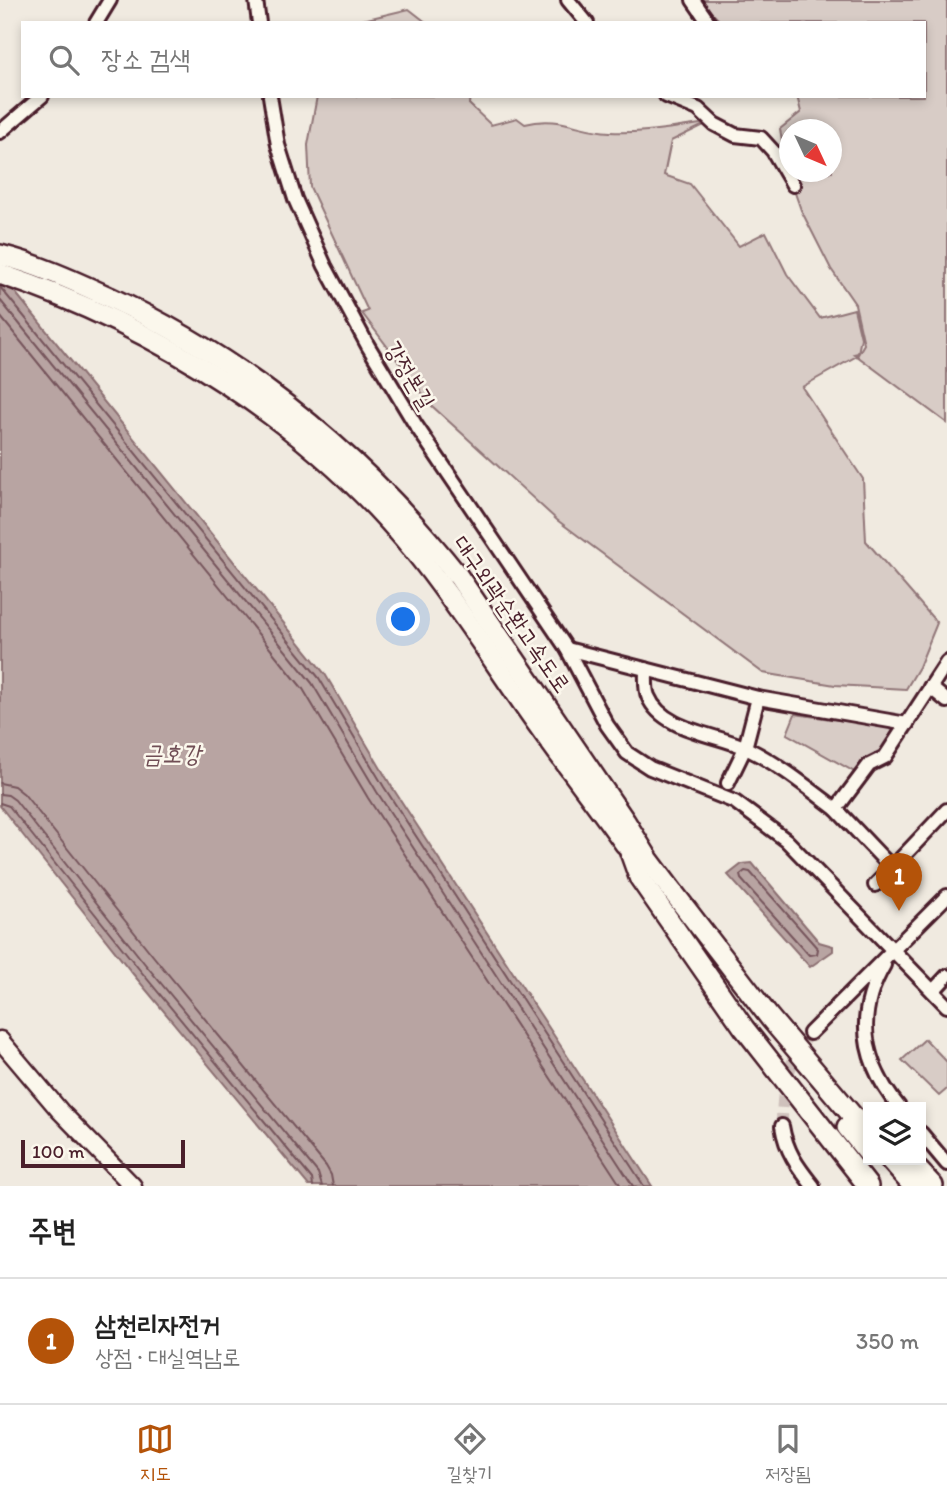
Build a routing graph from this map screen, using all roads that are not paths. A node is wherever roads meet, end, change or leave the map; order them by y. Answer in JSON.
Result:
{"nodes":[{"id":1,"x":110,"y":0,"type":"edge"},
{"id":2,"x":256,"y":0,"type":"edge"},
{"id":3,"x":568,"y":0,"type":"edge"},
{"id":4,"x":693,"y":0,"type":"edge"},
{"id":5,"x":97,"y":21,"type":"edge"},
{"id":6,"x":259,"y":21,"type":"edge"},
{"id":7,"x":585,"y":21,"type":"edge"},
{"id":8,"x":708,"y":21,"type":"edge"},
{"id":9,"x":40,"y":98,"type":"edge"},
{"id":10,"x":270,"y":98,"type":"edge"},
{"id":11,"x":685,"y":99,"type":"edge"},
{"id":12,"x":0,"y":132,"type":"edge"},
{"id":13,"x":793,"y":185,"type":"dead end"},
{"id":14,"x":0,"y":255,"type":"edge"},
{"id":15,"x":0,"y":274,"type":"edge"},
{"id":16,"x":375,"y":495,"type":"junction"},
{"id":17,"x":567,"y":649,"type":"junction"},
{"id":18,"x":947,"y":662,"type":"edge"},
{"id":19,"x":646,"y":669,"type":"junction"},
{"id":20,"x":930,"y":687,"type":"junction"},
{"id":21,"x":758,"y":698,"type":"junction"},
{"id":22,"x":947,"y":701,"type":"edge"},
{"id":23,"x":907,"y":724,"type":"junction"},
{"id":24,"x":745,"y":748,"type":"junction"},
{"id":25,"x":728,"y":783,"type":"dead end"},
{"id":26,"x":836,"y":809,"type":"junction"},
{"id":27,"x":947,"y":810,"type":"edge"},
{"id":28,"x":619,"y":824,"type":"junction"},
{"id":29,"x":631,"y":852,"type":"junction"},
{"id":30,"x":649,"y":860,"type":"junction"},
{"id":31,"x":892,"y":868,"type":"junction"},
{"id":32,"x":875,"y":885,"type":"dead end"},
{"id":33,"x":947,"y":896,"type":"edge"},
{"id":34,"x":894,"y":950,"type":"junction"},
{"id":35,"x":947,"y":976,"type":"edge"},
{"id":36,"x":933,"y":991,"type":"junction"},
{"id":37,"x":947,"y":1006,"type":"edge"},
{"id":38,"x":810,"y":1032,"type":"tunnel mouth"},
{"id":39,"x":0,"y":1040,"type":"edge"},
{"id":40,"x":894,"y":1102,"type":"edge"},
{"id":41,"x":863,"y":1108,"type":"edge"},
{"id":42,"x":782,"y":1126,"type":"tunnel mouth"},
{"id":43,"x":863,"y":1128,"type":"edge"},
{"id":44,"x":926,"y":1139,"type":"edge"},
{"id":45,"x":863,"y":1147,"type":"edge"},
{"id":46,"x":947,"y":1164,"type":"edge"},
{"id":47,"x":878,"y":1165,"type":"edge"},
{"id":48,"x":894,"y":1165,"type":"edge"},
{"id":49,"x":914,"y":1165,"type":"edge"},
{"id":50,"x":133,"y":1186,"type":"edge"},
{"id":51,"x":813,"y":1186,"type":"edge"},
{"id":52,"x":868,"y":1186,"type":"edge"},
{"id":53,"x":895,"y":1186,"type":"edge"},
{"id":54,"x":913,"y":1186,"type":"edge"},
{"id":55,"x":933,"y":1186,"type":"edge"}],
"edges":[{"from":1,"to":5,"type":"street"},
{"from":2,"to":6,"type":"street"},
{"from":3,"to":7,"type":"street"},
{"from":4,"to":8,"type":"street"},
{"from":9,"to":12,"type":"street"},
{"from":10,"to":17,"type":"street","name":"강정본길"},
{"from":11,"to":13,"type":"street"},
{"from":14,"to":16,"type":"highway","name":"대구외곽순환고속도로"},
{"from":15,"to":16,"type":"highway","name":"대구외곽순환고속도로"},
{"from":16,"to":28,"type":"highway","name":"대구외곽순환고속도로"},
{"from":17,"to":19,"type":"street"},
{"from":17,"to":34,"type":"street","name":"강정본길"},
{"from":18,"to":20,"type":"street"},
{"from":19,"to":21,"type":"street"},
{"from":19,"to":24,"type":"street"},
{"from":20,"to":22,"type":"street"},
{"from":20,"to":23,"type":"street"},
{"from":21,"to":23,"type":"street"},
{"from":21,"to":24,"type":"street"},
{"from":23,"to":26,"type":"street"},
{"from":24,"to":25,"type":"street"},
{"from":24,"to":26,"type":"street"},
{"from":26,"to":31,"type":"street"},
{"from":27,"to":31,"type":"street"},
{"from":28,"to":29,"type":"highway","name":"대구외곽순환고속도로"},
{"from":28,"to":30,"type":"highway","name":"대구외곽순환고속도로"},
{"from":29,"to":45,"type":"highway","name":"대구외곽순환고속도로"},
{"from":29,"to":52,"type":"highway"},
{"from":30,"to":41,"type":"highway"},
{"from":30,"to":43,"type":"highway","name":"대구외곽순환고속도로"},
{"from":31,"to":32,"type":"street"},
{"from":33,"to":34,"type":"street"},
{"from":34,"to":36,"type":"street","name":"강정본길"},
{"from":34,"to":38,"type":"street"},
{"from":34,"to":40,"type":"street"},
{"from":35,"to":36,"type":"street"},
{"from":36,"to":37,"type":"street","name":"강정본길"},
{"from":39,"to":50,"type":"main road"},
{"from":42,"to":51,"type":"street"},
{"from":44,"to":46,"type":"street"},
{"from":47,"to":53,"type":"highway"},
{"from":48,"to":54,"type":"highway"},
{"from":49,"to":55,"type":"highway"}]}
